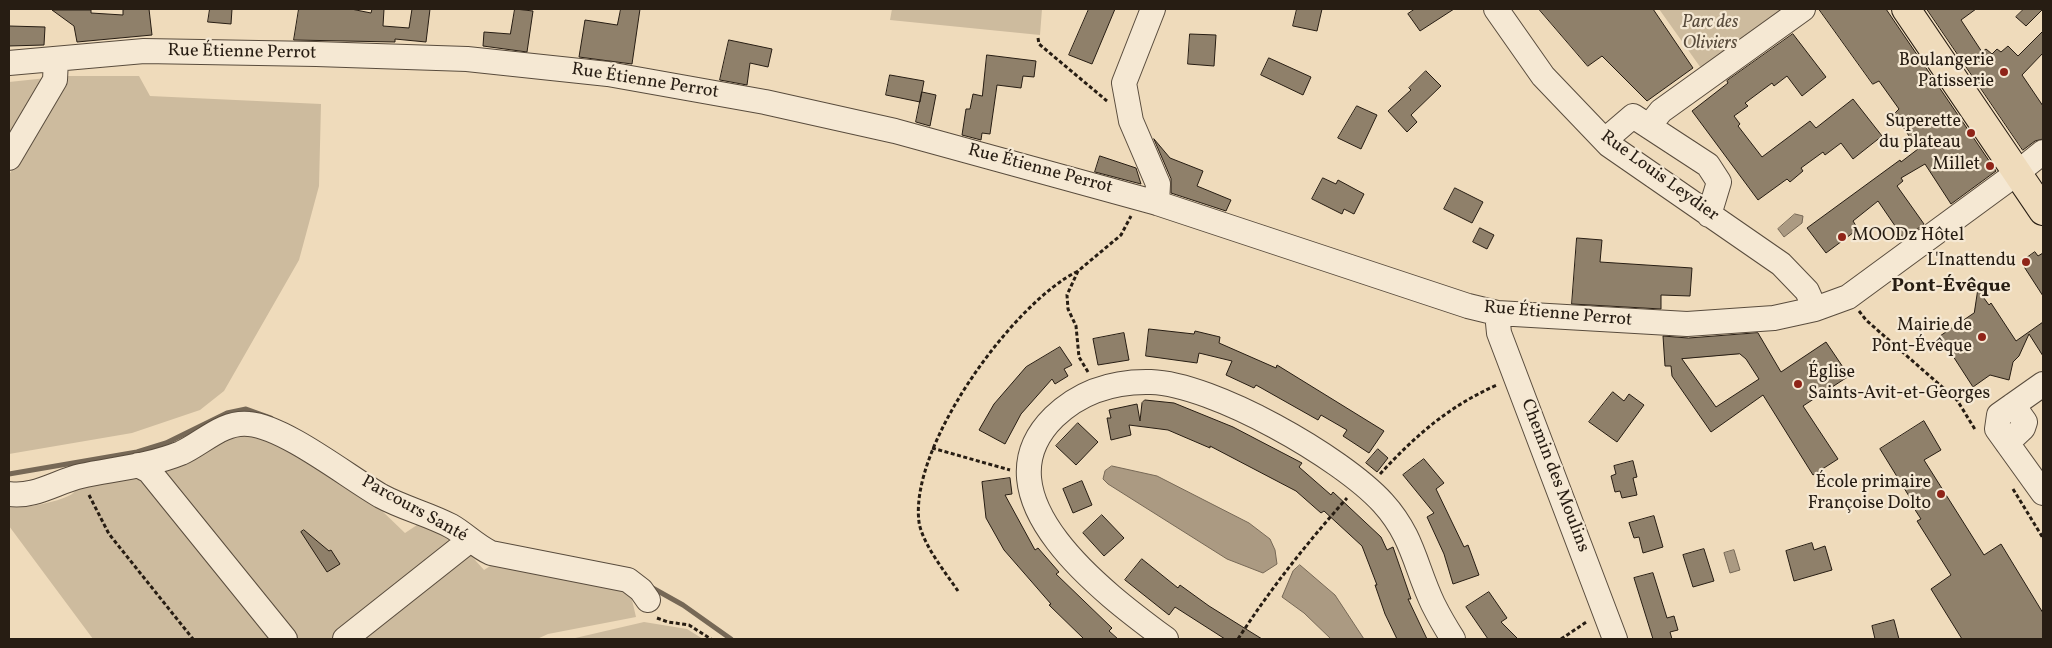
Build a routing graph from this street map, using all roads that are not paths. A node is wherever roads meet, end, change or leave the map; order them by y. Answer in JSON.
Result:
{"nodes":[{"id":1,"x":1153,"y":9,"type":"edge"},
{"id":2,"x":1496,"y":9,"type":"edge"},
{"id":3,"x":1803,"y":9,"type":"edge"},
{"id":4,"x":1906,"y":9,"type":"edge"},
{"id":5,"x":56,"y":58,"type":"junction"},
{"id":6,"x":9,"y":63,"type":"edge"},
{"id":7,"x":1649,"y":126,"type":"junction"},
{"id":8,"x":1604,"y":140,"type":"junction"},
{"id":9,"x":2043,"y":152,"type":"edge"},
{"id":10,"x":9,"y":158,"type":"edge"},
{"id":11,"x":2017,"y":173,"type":"junction"},
{"id":12,"x":1149,"y":200,"type":"junction"},
{"id":13,"x":2043,"y":211,"type":"edge"},
{"id":14,"x":1709,"y":215,"type":"junction"},
{"id":15,"x":1815,"y":309,"type":"junction"},
{"id":16,"x":1497,"y":313,"type":"junction"},
{"id":17,"x":2043,"y":384,"type":"edge"},
{"id":18,"x":138,"y":465,"type":"junction"},
{"id":19,"x":9,"y":494,"type":"edge"},
{"id":20,"x":2043,"y":494,"type":"edge"},
{"id":21,"x":470,"y":540,"type":"junction"},
{"id":22,"x":648,"y":600,"type":"road end"},
{"id":23,"x":285,"y":639,"type":"edge"},
{"id":24,"x":345,"y":639,"type":"edge"},
{"id":25,"x":1166,"y":639,"type":"edge"},
{"id":26,"x":1453,"y":639,"type":"edge"},
{"id":27,"x":1615,"y":639,"type":"edge"}],
"edges":[{"from":1,"to":12,"type":"street"},
{"from":2,"to":8,"type":"street","name":"Rue Louis Leydier"},
{"from":3,"to":7,"type":"street"},
{"from":4,"to":11,"type":"main road"},
{"from":5,"to":6,"type":"street","name":"Rue Étienne Perrot"},
{"from":5,"to":10,"type":"street"},
{"from":5,"to":12,"type":"street","name":"Rue Étienne Perrot"},
{"from":7,"to":8,"type":"street"},
{"from":7,"to":14,"type":"street"},
{"from":8,"to":14,"type":"street","name":"Rue Louis Leydier"},
{"from":9,"to":11,"type":"street","name":"Rue Étienne Perrot"},
{"from":11,"to":13,"type":"main road"},
{"from":11,"to":15,"type":"street","name":"Rue Étienne Perrot"},
{"from":12,"to":16,"type":"street","name":"Rue Étienne Perrot"},
{"from":14,"to":15,"type":"street","name":"Rue Louis Leydier"},
{"from":15,"to":16,"type":"street","name":"Rue Étienne Perrot"},
{"from":16,"to":27,"type":"street","name":"Chemin des Moulins"},
{"from":17,"to":20,"type":"street"},
{"from":18,"to":19,"type":"street","name":"Parcours Santé"},
{"from":18,"to":21,"type":"street","name":"Parcours Santé"},
{"from":18,"to":23,"type":"street"},
{"from":21,"to":22,"type":"street","name":"Parcours Santé"},
{"from":21,"to":24,"type":"street"},
{"from":25,"to":26,"type":"street"}]}
